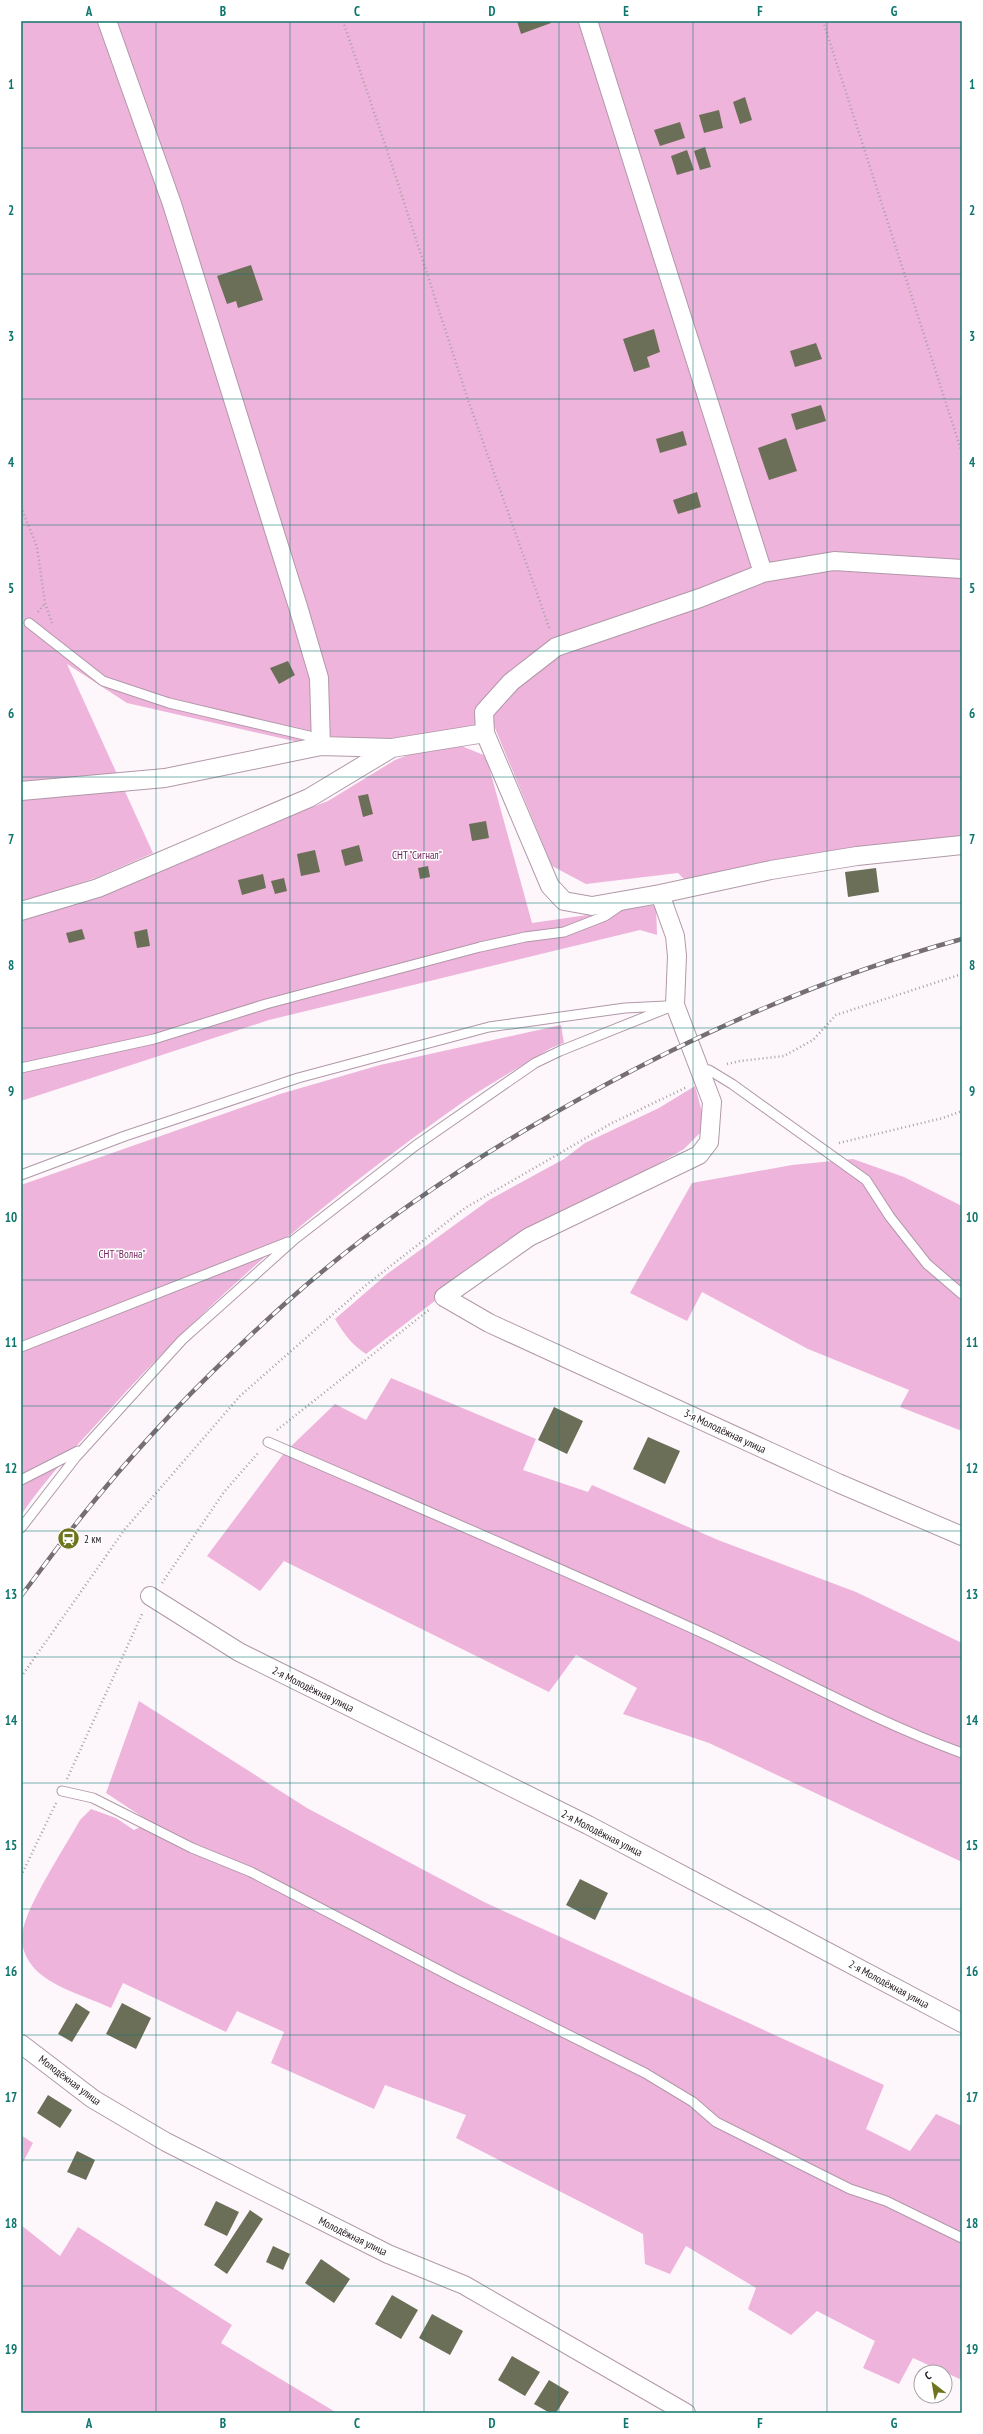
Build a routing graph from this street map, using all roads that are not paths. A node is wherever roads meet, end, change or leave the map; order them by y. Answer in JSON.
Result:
{"nodes":[{"id":1,"x":106,"y":21,"type":"edge"},
{"id":2,"x":588,"y":21,"type":"edge"},
{"id":3,"x":962,"y":569,"type":"edge"},
{"id":4,"x":763,"y":573,"type":"junction"},
{"id":5,"x":29,"y":623,"type":"dead end"},
{"id":6,"x":486,"y":733,"type":"junction"},
{"id":7,"x":321,"y":746,"type":"junction"},
{"id":8,"x":392,"y":748,"type":"junction"},
{"id":9,"x":21,"y":791,"type":"edge"},
{"id":10,"x":962,"y":846,"type":"edge"},
{"id":11,"x":660,"y":894,"type":"junction"},
{"id":12,"x":628,"y":899,"type":"junction"},
{"id":13,"x":21,"y":912,"type":"edge"},
{"id":14,"x":675,"y":1005,"type":"junction"},
{"id":15,"x":21,"y":1068,"type":"edge"},
{"id":16,"x":699,"y":1069,"type":"junction"},
{"id":17,"x":21,"y":1175,"type":"edge"},
{"id":18,"x":295,"y":1239,"type":"junction"},
{"id":19,"x":962,"y":1294,"type":"edge"},
{"id":20,"x":21,"y":1347,"type":"edge"},
{"id":21,"x":268,"y":1442,"type":"road end"},
{"id":22,"x":84,"y":1448,"type":"junction"},
{"id":23,"x":21,"y":1480,"type":"edge"},
{"id":24,"x":21,"y":1528,"type":"edge"},
{"id":25,"x":962,"y":1536,"type":"edge"},
{"id":26,"x":150,"y":1596,"type":"road end"},
{"id":27,"x":962,"y":1753,"type":"edge"},
{"id":28,"x":62,"y":1791,"type":"road end"},
{"id":29,"x":962,"y":2023,"type":"edge"},
{"id":30,"x":24,"y":2046,"type":"edge"},
{"id":31,"x":962,"y":2238,"type":"edge"},
{"id":32,"x":686,"y":2413,"type":"edge"}],
"edges":[{"from":1,"to":7,"type":"street"},
{"from":2,"to":4,"type":"street"},
{"from":3,"to":4,"type":"street"},
{"from":4,"to":6,"type":"street"},
{"from":5,"to":7,"type":"lane"},
{"from":6,"to":8,"type":"street"},
{"from":6,"to":12,"type":"street"},
{"from":7,"to":8,"type":"street"},
{"from":7,"to":9,"type":"street"},
{"from":8,"to":13,"type":"street"},
{"from":10,"to":11,"type":"street"},
{"from":11,"to":12,"type":"street"},
{"from":11,"to":14,"type":"street"},
{"from":12,"to":15,"type":"lane"},
{"from":14,"to":16,"type":"street"},
{"from":14,"to":17,"type":"lane"},
{"from":14,"to":18,"type":"lane"},
{"from":16,"to":19,"type":"lane"},
{"from":16,"to":25,"type":"street","name":"3-я Молодёжная улица"},
{"from":18,"to":20,"type":"lane"},
{"from":18,"to":22,"type":"lane"},
{"from":21,"to":27,"type":"lane"},
{"from":22,"to":23,"type":"lane"},
{"from":22,"to":24,"type":"lane"},
{"from":26,"to":29,"type":"street","name":"2-я Молодёжная улица"},
{"from":28,"to":31,"type":"lane"},
{"from":30,"to":32,"type":"street","name":"Молодёжная улица"}]}
